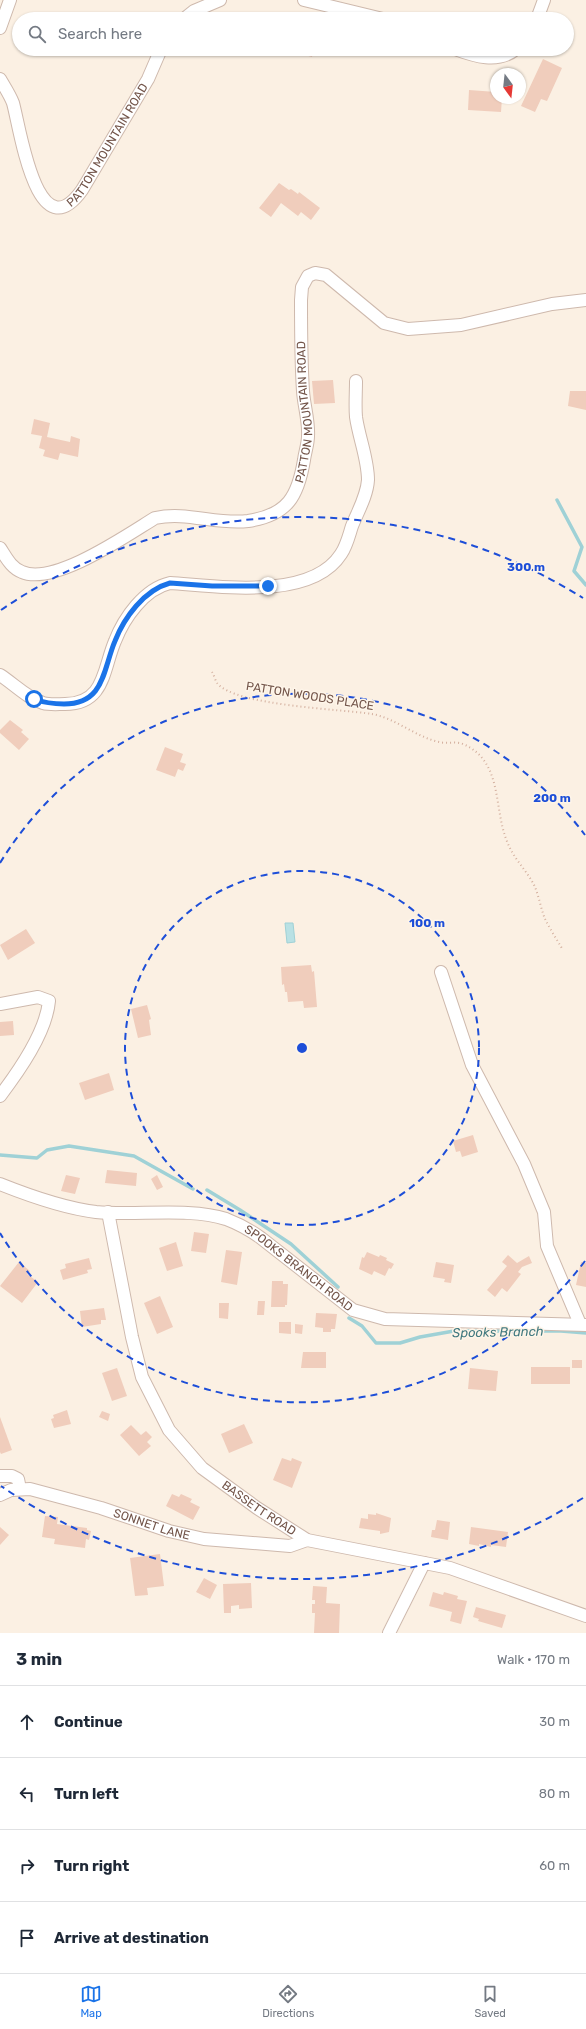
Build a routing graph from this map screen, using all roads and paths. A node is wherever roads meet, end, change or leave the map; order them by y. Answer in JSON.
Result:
{"nodes":[{"id":1,"x":10,"y":0,"type":"edge"},
{"id":2,"x":220,"y":0,"type":"edge"},
{"id":3,"x":304,"y":0,"type":"edge"},
{"id":4,"x":544,"y":0,"type":"edge"},
{"id":5,"x":193,"y":12,"type":"edge"},
{"id":6,"x":354,"y":12,"type":"edge"},
{"id":7,"x":540,"y":12,"type":"edge"},
{"id":8,"x":0,"y":28,"type":"edge"},
{"id":9,"x":158,"y":56,"type":"edge"},
{"id":10,"x":479,"y":56,"type":"edge"},
{"id":11,"x":503,"y":56,"type":"edge"},
{"id":12,"x":0,"y":79,"type":"edge"},
{"id":13,"x":586,"y":300,"type":"edge"},
{"id":14,"x":356,"y":381,"type":"dead end"},
{"id":15,"x":0,"y":548,"type":"edge"},
{"id":16,"x":212,"y":672,"type":"dead end"},
{"id":17,"x":0,"y":674,"type":"edge"},
{"id":18,"x":563,"y":950,"type":"dead end"},
{"id":19,"x":442,"y":972,"type":"dead end"},
{"id":20,"x":0,"y":1004,"type":"edge"},
{"id":21,"x":0,"y":1096,"type":"edge"},
{"id":22,"x":0,"y":1184,"type":"edge"},
{"id":23,"x":108,"y":1212,"type":"junction"},
{"id":24,"x":583,"y":1325,"type":"edge"},
{"id":25,"x":0,"y":1476,"type":"edge"},
{"id":26,"x":20,"y":1490,"type":"junction"},
{"id":27,"x":0,"y":1495,"type":"edge"},
{"id":28,"x":307,"y":1540,"type":"junction"},
{"id":29,"x":424,"y":1562,"type":"junction"},
{"id":30,"x":586,"y":1616,"type":"edge"},
{"id":31,"x":389,"y":1633,"type":"edge"}],
"edges":[{"from":1,"to":8,"type":"street"},
{"from":2,"to":5,"type":"street"},
{"from":3,"to":6,"type":"street"},
{"from":4,"to":7,"type":"street"},
{"from":9,"to":12,"type":"street","name":"PATTON MOUNTAIN ROAD"},
{"from":10,"to":11,"type":"street"},
{"from":13,"to":15,"type":"street","name":"PATTON MOUNTAIN ROAD"},
{"from":14,"to":17,"type":"street"},
{"from":16,"to":18,"type":"path","name":"PATTON WOODS PLACE"},
{"from":19,"to":24,"type":"street"},
{"from":20,"to":21,"type":"street"},
{"from":22,"to":23,"type":"street","name":"SPOOKS BRANCH ROAD"},
{"from":23,"to":24,"type":"street","name":"SPOOKS BRANCH ROAD"},
{"from":23,"to":28,"type":"street","name":"BASSETT ROAD"},
{"from":25,"to":26,"type":"street"},
{"from":26,"to":27,"type":"street","name":"SONNET LANE"},
{"from":26,"to":28,"type":"street","name":"SONNET LANE"},
{"from":28,"to":29,"type":"street","name":"BASSETT ROAD"},
{"from":29,"to":30,"type":"street","name":"BASSETT ROAD"},
{"from":29,"to":31,"type":"street"}]}
